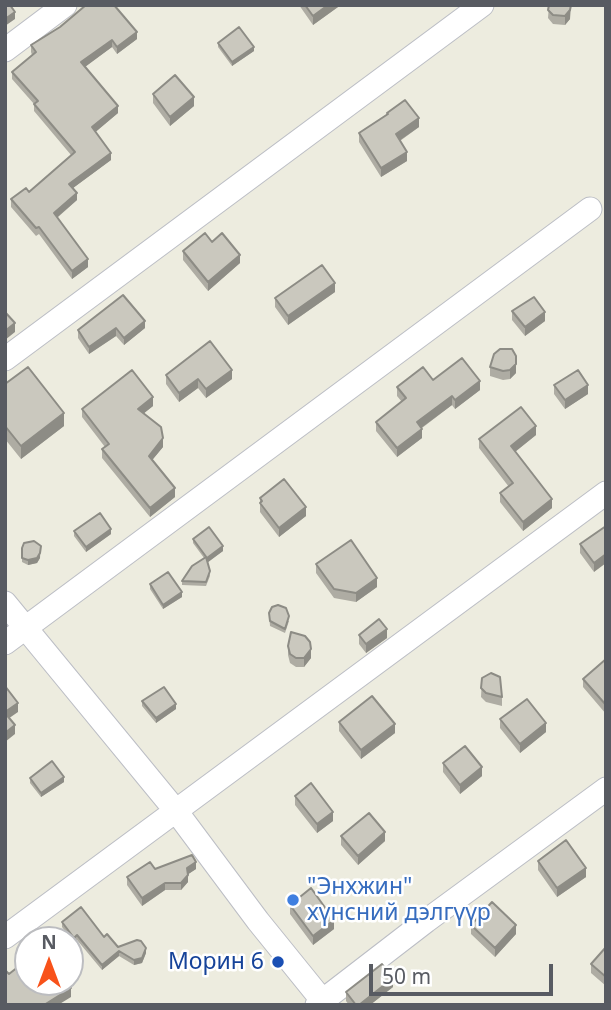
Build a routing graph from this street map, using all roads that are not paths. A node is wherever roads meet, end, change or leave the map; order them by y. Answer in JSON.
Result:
{"nodes":[{"id":1,"x":65,"y":5,"type":"edge"},
{"id":2,"x":482,"y":5,"type":"edge"},
{"id":3,"x":5,"y":50,"type":"edge"},
{"id":4,"x":590,"y":209,"type":"dead end"},
{"id":5,"x":5,"y":359,"type":"edge"},
{"id":6,"x":606,"y":493,"type":"edge"},
{"id":7,"x":5,"y":603,"type":"edge"},
{"id":8,"x":26,"y":627,"type":"junction"},
{"id":9,"x":5,"y":643,"type":"edge"},
{"id":10,"x":606,"y":789,"type":"edge"},
{"id":11,"x":176,"y":811,"type":"junction"},
{"id":12,"x":5,"y":937,"type":"edge"},
{"id":13,"x":322,"y":1003,"type":"edge"}],
"edges":[{"from":1,"to":3,"type":"street"},
{"from":2,"to":5,"type":"street"},
{"from":4,"to":8,"type":"street"},
{"from":6,"to":11,"type":"street"},
{"from":7,"to":8,"type":"street"},
{"from":8,"to":9,"type":"street"},
{"from":8,"to":11,"type":"street"},
{"from":10,"to":13,"type":"street"},
{"from":11,"to":12,"type":"street"},
{"from":11,"to":13,"type":"street"}]}
